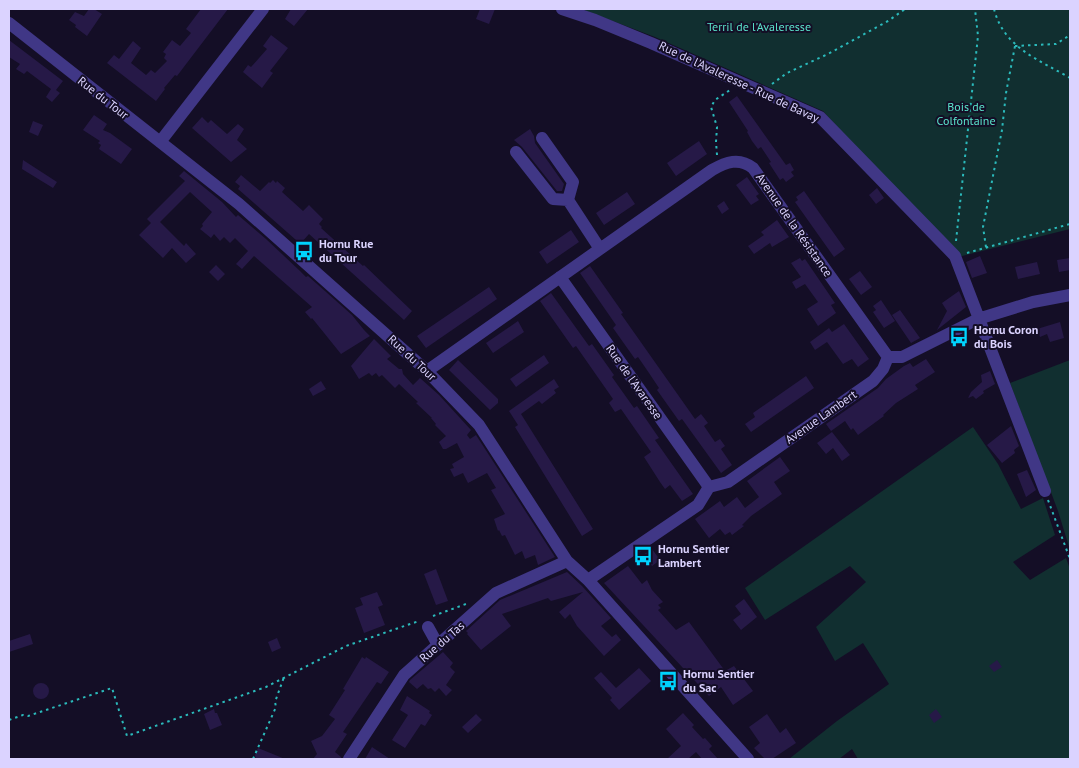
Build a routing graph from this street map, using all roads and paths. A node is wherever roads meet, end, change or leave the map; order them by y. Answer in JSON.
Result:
{"nodes":[{"id":1,"x":263,"y":9,"type":"edge"},
{"id":2,"x":562,"y":9,"type":"edge"},
{"id":3,"x":905,"y":9,"type":"edge"},
{"id":4,"x":975,"y":9,"type":"edge"},
{"id":5,"x":994,"y":9,"type":"edge"},
{"id":6,"x":9,"y":23,"type":"edge"},
{"id":7,"x":1070,"y":35,"type":"edge"},
{"id":8,"x":1015,"y":46,"type":"junction"},
{"id":9,"x":1070,"y":78,"type":"edge"},
{"id":10,"x":739,"y":82,"type":"junction"},
{"id":11,"x":758,"y":90,"type":"junction"},
{"id":12,"x":542,"y":138,"type":"dead end"},
{"id":13,"x":160,"y":142,"type":"junction"},
{"id":14,"x":516,"y":152,"type":"dead end"},
{"id":15,"x":724,"y":163,"type":"junction"},
{"id":16,"x":568,"y":200,"type":"junction"},
{"id":17,"x":1070,"y":224,"type":"edge"},
{"id":18,"x":986,"y":248,"type":"junction"},
{"id":19,"x":600,"y":249,"type":"junction"},
{"id":20,"x":955,"y":256,"type":"junction"},
{"id":21,"x":560,"y":277,"type":"junction"},
{"id":22,"x":1070,"y":295,"type":"edge"},
{"id":23,"x":978,"y":319,"type":"junction"},
{"id":24,"x":888,"y":357,"type":"junction"},
{"id":25,"x":427,"y":371,"type":"junction"},
{"id":26,"x":709,"y":487,"type":"junction"},
{"id":27,"x":1045,"y":491,"type":"joint"},
{"id":28,"x":1070,"y":559,"type":"edge"},
{"id":29,"x":567,"y":561,"type":"junction"},
{"id":30,"x":588,"y":580,"type":"junction"},
{"id":31,"x":468,"y":604,"type":"dead end"},
{"id":32,"x":426,"y":621,"type":"junction"},
{"id":33,"x":438,"y":645,"type":"junction"},
{"id":34,"x":284,"y":677,"type":"junction"},
{"id":35,"x":9,"y":720,"type":"edge"},
{"id":36,"x":253,"y":759,"type":"edge"},
{"id":37,"x":349,"y":759,"type":"edge"},
{"id":38,"x":748,"y":759,"type":"edge"}],
"edges":[{"from":1,"to":13,"type":"street"},
{"from":2,"to":10,"type":"street","name":"Rue de l'Avaleresse - Rue de Bavay"},
{"from":3,"to":11,"type":"path"},
{"from":4,"to":20,"type":"path"},
{"from":5,"to":8,"type":"path"},
{"from":6,"to":13,"type":"street","name":"Rue du Tour"},
{"from":7,"to":8,"type":"path"},
{"from":8,"to":9,"type":"path"},
{"from":8,"to":18,"type":"path"},
{"from":10,"to":11,"type":"street","name":"Rue de l'Avaleresse - Rue de Bavay"},
{"from":10,"to":15,"type":"path"},
{"from":11,"to":20,"type":"street","name":"Rue de l'Avaleresse - Rue de Bavay"},
{"from":12,"to":16,"type":"street"},
{"from":13,"to":25,"type":"street","name":"Rue du Tour"},
{"from":14,"to":16,"type":"street"},
{"from":15,"to":19,"type":"street"},
{"from":15,"to":24,"type":"street","name":"Avenue de la Résistance"},
{"from":16,"to":19,"type":"street"},
{"from":17,"to":18,"type":"path"},
{"from":18,"to":20,"type":"path"},
{"from":19,"to":21,"type":"street"},
{"from":20,"to":23,"type":"street"},
{"from":21,"to":25,"type":"street"},
{"from":21,"to":26,"type":"street","name":"Rue de l'Avaresse"},
{"from":22,"to":23,"type":"street"},
{"from":23,"to":24,"type":"street"},
{"from":23,"to":27,"type":"street"},
{"from":24,"to":26,"type":"street","name":"Avenue Lambert"},
{"from":25,"to":29,"type":"street","name":"Rue du Tour"},
{"from":26,"to":30,"type":"street"},
{"from":27,"to":28,"type":"path"},
{"from":29,"to":30,"type":"street","name":"Rue du Tour"},
{"from":29,"to":33,"type":"street","name":"Rue du Tas"},
{"from":30,"to":38,"type":"street","name":"Rue du Tour"},
{"from":31,"to":32,"type":"path"},
{"from":32,"to":33,"type":"street"},
{"from":32,"to":34,"type":"path"},
{"from":33,"to":37,"type":"street","name":"Rue du Tas"},
{"from":34,"to":35,"type":"path"},
{"from":34,"to":36,"type":"path"}]}
